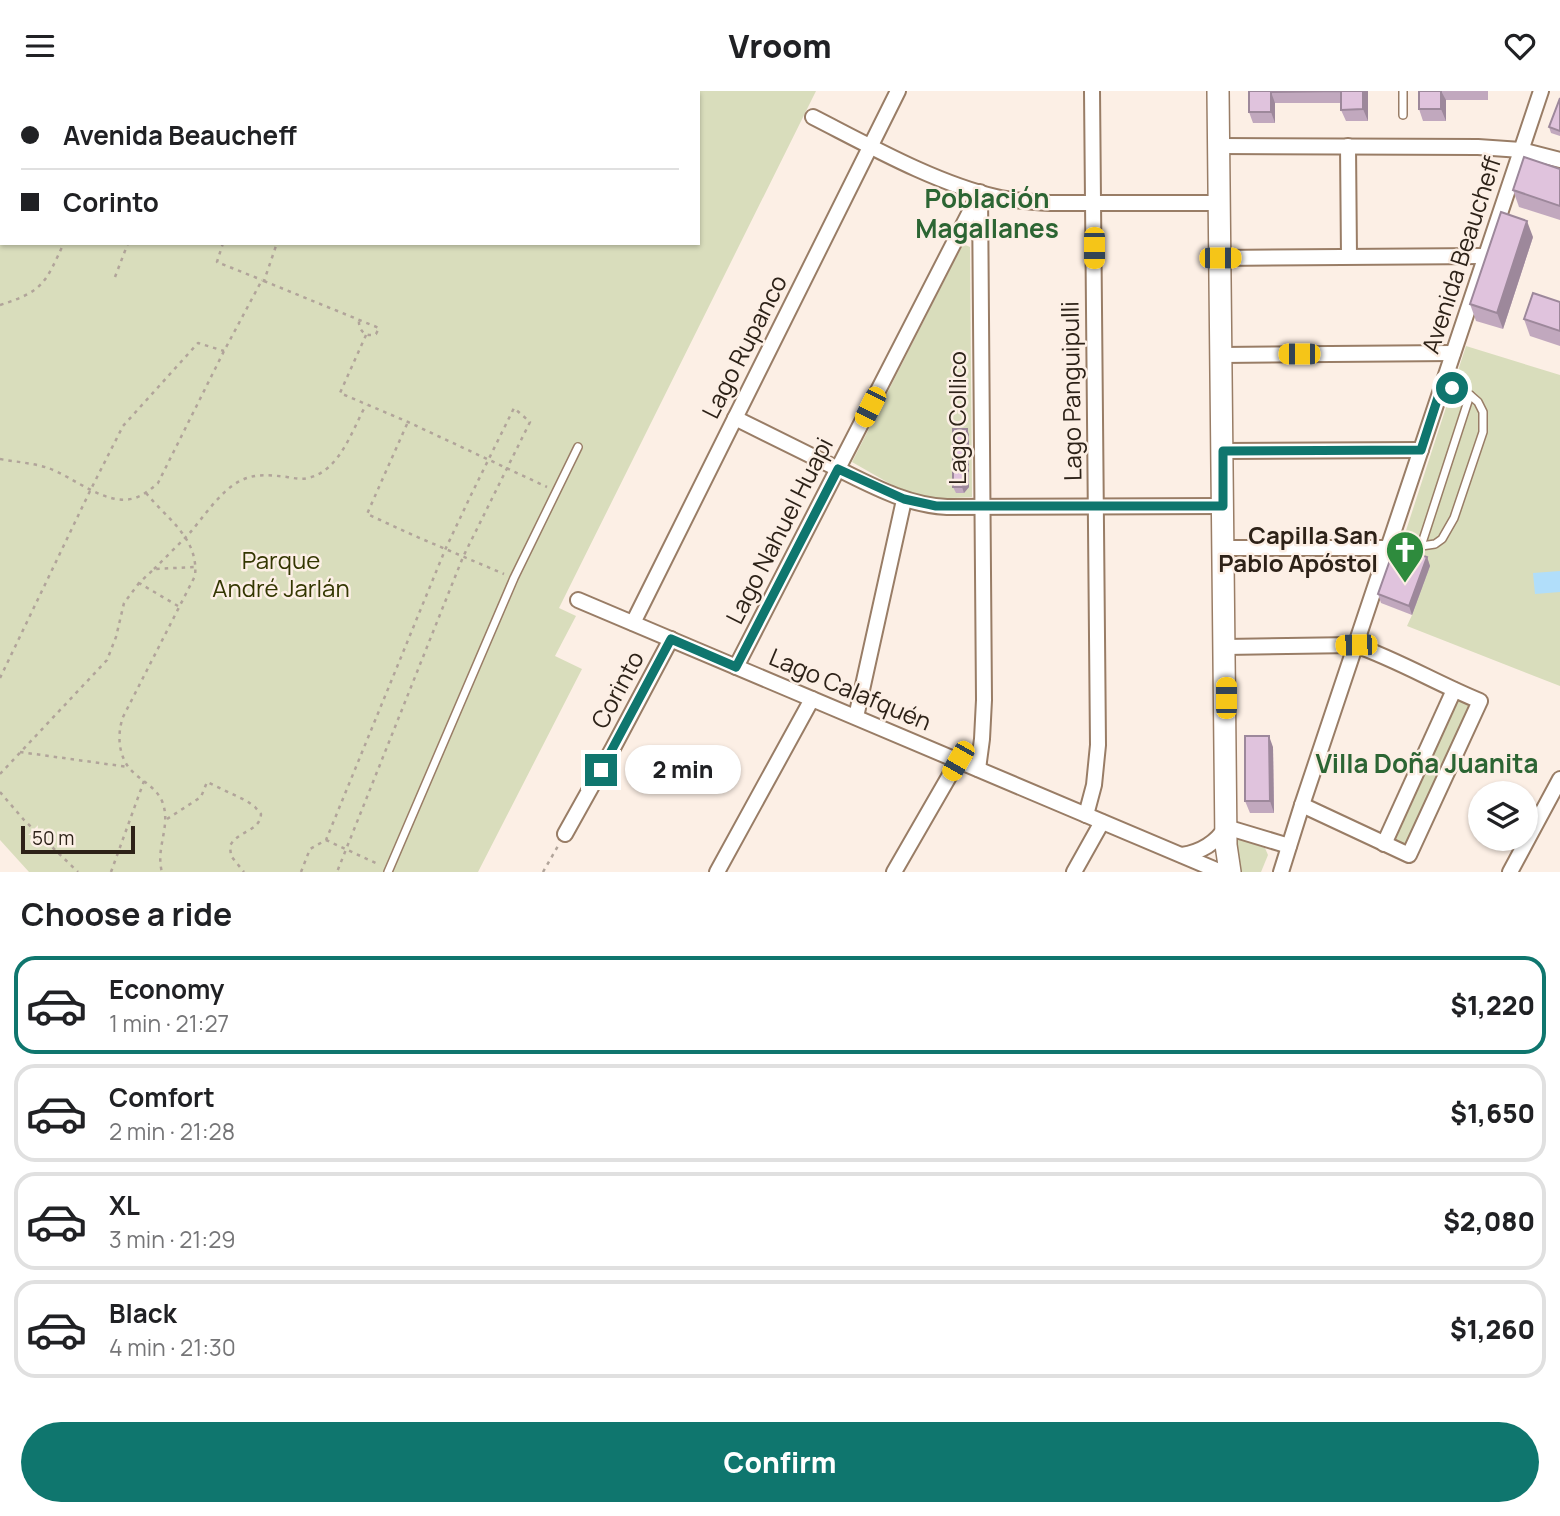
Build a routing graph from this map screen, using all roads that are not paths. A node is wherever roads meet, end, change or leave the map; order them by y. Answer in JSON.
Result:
{"nodes":[{"id":1,"x":898,"y":91,"type":"edge"},
{"id":2,"x":1092,"y":91,"type":"edge"},
{"id":3,"x":1218,"y":91,"type":"edge"},
{"id":4,"x":1403,"y":91,"type":"edge"},
{"id":5,"x":1541,"y":91,"type":"edge"},
{"id":6,"x":1403,"y":115,"type":"dead end"},
{"id":7,"x":813,"y":117,"type":"dead end"},
{"id":8,"x":870,"y":146,"type":"junction"},
{"id":9,"x":1219,"y":146,"type":"junction"},
{"id":10,"x":1348,"y":146,"type":"junction"},
{"id":11,"x":1521,"y":151,"type":"junction"},
{"id":12,"x":1560,"y":160,"type":"edge"},
{"id":13,"x":980,"y":192,"type":"junction"},
{"id":14,"x":1220,"y":203,"type":"junction"},
{"id":15,"x":1094,"y":204,"type":"junction"},
{"id":16,"x":1349,"y":256,"type":"junction"},
{"id":17,"x":1486,"y":256,"type":"junction"},
{"id":18,"x":1220,"y":258,"type":"junction"},
{"id":19,"x":1453,"y":353,"type":"junction"},
{"id":20,"x":1222,"y":355,"type":"junction"},
{"id":21,"x":1442,"y":385,"type":"junction"},
{"id":22,"x":1470,"y":395,"type":"junction"},
{"id":23,"x":735,"y":418,"type":"junction"},
{"id":24,"x":578,"y":447,"type":"dead end"},
{"id":25,"x":1421,"y":450,"type":"junction"},
{"id":26,"x":1223,"y":451,"type":"junction"},
{"id":27,"x":838,"y":469,"type":"junction"},
{"id":28,"x":904,"y":499,"type":"junction"},
{"id":29,"x":1096,"y":506,"type":"junction"},
{"id":30,"x":1223,"y":506,"type":"junction"},
{"id":31,"x":982,"y":507,"type":"junction"},
{"id":32,"x":1421,"y":546,"type":"junction"},
{"id":33,"x":1224,"y":548,"type":"junction"},
{"id":34,"x":1388,"y":548,"type":"junction"},
{"id":35,"x":578,"y":600,"type":"dead end"},
{"id":36,"x":633,"y":623,"type":"junction"},
{"id":37,"x":671,"y":639,"type":"junction"},
{"id":38,"x":1356,"y":645,"type":"junction"},
{"id":39,"x":1225,"y":647,"type":"junction"},
{"id":40,"x":736,"y":667,"type":"junction"},
{"id":41,"x":1454,"y":690,"type":"junction"},
{"id":42,"x":812,"y":699,"type":"junction"},
{"id":43,"x":856,"y":717,"type":"junction"},
{"id":44,"x":958,"y":761,"type":"junction"},
{"id":45,"x":978,"y":769,"type":"junction"},
{"id":46,"x":1560,"y":779,"type":"edge"},
{"id":47,"x":1302,"y":805,"type":"junction"},
{"id":48,"x":1086,"y":815,"type":"junction"},
{"id":49,"x":1102,"y":822,"type":"junction"},
{"id":50,"x":1226,"y":827,"type":"junction"},
{"id":51,"x":565,"y":834,"type":"road end"},
{"id":52,"x":1384,"y":845,"type":"junction"},
{"id":53,"x":1290,"y":846,"type":"junction"},
{"id":54,"x":1182,"y":855,"type":"junction"},
{"id":55,"x":389,"y":871,"type":"edge"},
{"id":56,"x":717,"y":872,"type":"edge"},
{"id":57,"x":894,"y":872,"type":"edge"},
{"id":58,"x":1074,"y":872,"type":"edge"},
{"id":59,"x":1221,"y":872,"type":"edge"},
{"id":60,"x":1230,"y":872,"type":"edge"},
{"id":61,"x":1281,"y":872,"type":"edge"},
{"id":62,"x":1510,"y":872,"type":"edge"}],
"edges":[{"from":1,"to":8,"type":"street","name":"Lago Rupanco"},
{"from":2,"to":15,"type":"street","name":"Lago Panguipulli"},
{"from":3,"to":9,"type":"main road"},
{"from":4,"to":6,"type":"lane"},
{"from":5,"to":11,"type":"street","name":"Avenida Beaucheff"},
{"from":7,"to":8,"type":"street"},
{"from":8,"to":13,"type":"street"},
{"from":8,"to":23,"type":"street","name":"Lago Rupanco"},
{"from":9,"to":10,"type":"street"},
{"from":9,"to":14,"type":"main road"},
{"from":10,"to":11,"type":"street"},
{"from":10,"to":16,"type":"street"},
{"from":11,"to":12,"type":"street"},
{"from":11,"to":17,"type":"street","name":"Avenida Beaucheff"},
{"from":13,"to":15,"type":"street"},
{"from":13,"to":27,"type":"street","name":"Lago Nahuel Huapi"},
{"from":13,"to":31,"type":"street","name":"Lago Collico"},
{"from":14,"to":15,"type":"street"},
{"from":14,"to":18,"type":"main road"},
{"from":15,"to":29,"type":"street","name":"Lago Panguipulli"},
{"from":16,"to":17,"type":"street"},
{"from":16,"to":18,"type":"street"},
{"from":17,"to":19,"type":"street","name":"Avenida Beaucheff"},
{"from":18,"to":20,"type":"main road"},
{"from":19,"to":20,"type":"street"},
{"from":19,"to":21,"type":"street","name":"Avenida Beaucheff"},
{"from":20,"to":26,"type":"main road"},
{"from":21,"to":22,"type":"lane"},
{"from":21,"to":25,"type":"street","name":"Avenida Beaucheff"},
{"from":22,"to":32,"type":"lane"},
{"from":22,"to":32,"type":"lane"},
{"from":23,"to":27,"type":"street"},
{"from":23,"to":36,"type":"street","name":"Lago Rupanco"},
{"from":24,"to":55,"type":"lane"},
{"from":25,"to":26,"type":"street"},
{"from":25,"to":34,"type":"street","name":"Avenida Beaucheff"},
{"from":26,"to":30,"type":"main road"},
{"from":27,"to":28,"type":"street"},
{"from":27,"to":40,"type":"street","name":"Lago Nahuel Huapi"},
{"from":28,"to":31,"type":"street"},
{"from":28,"to":43,"type":"street"},
{"from":29,"to":30,"type":"street"},
{"from":29,"to":31,"type":"street"},
{"from":29,"to":48,"type":"street","name":"Lago Panguipulli"},
{"from":30,"to":33,"type":"main road"},
{"from":31,"to":45,"type":"street","name":"Lago Collico"},
{"from":32,"to":34,"type":"lane"},
{"from":33,"to":34,"type":"street"},
{"from":33,"to":39,"type":"main road"},
{"from":34,"to":38,"type":"street","name":"Avenida Beaucheff"},
{"from":35,"to":36,"type":"street","name":"Lago Calafquén"},
{"from":36,"to":37,"type":"street","name":"Lago Calafquén"},
{"from":37,"to":40,"type":"street","name":"Lago Calafquén"},
{"from":37,"to":51,"type":"street","name":"Corinto"},
{"from":38,"to":39,"type":"street"},
{"from":38,"to":41,"type":"street"},
{"from":38,"to":47,"type":"street","name":"Avenida Beaucheff"},
{"from":39,"to":50,"type":"main road"},
{"from":40,"to":42,"type":"street","name":"Lago Calafquén"},
{"from":41,"to":52,"type":"street"},
{"from":41,"to":52,"type":"street"},
{"from":42,"to":43,"type":"street","name":"Lago Calafquén"},
{"from":42,"to":56,"type":"street"},
{"from":43,"to":44,"type":"street","name":"Lago Calafquén"},
{"from":44,"to":45,"type":"street","name":"Lago Calafquén"},
{"from":44,"to":57,"type":"street"},
{"from":45,"to":48,"type":"street","name":"Lago Calafquén"},
{"from":46,"to":62,"type":"street"},
{"from":47,"to":52,"type":"street"},
{"from":47,"to":53,"type":"street","name":"Avenida Beaucheff"},
{"from":48,"to":49,"type":"street","name":"Lago Calafquén"},
{"from":49,"to":54,"type":"street","name":"Lago Calafquén"},
{"from":49,"to":58,"type":"street"},
{"from":50,"to":53,"type":"street"},
{"from":50,"to":54,"type":"street"},
{"from":50,"to":60,"type":"main road"},
{"from":53,"to":61,"type":"street","name":"Avenida Beaucheff"},
{"from":54,"to":59,"type":"street","name":"Lago Calafquén"}]}
